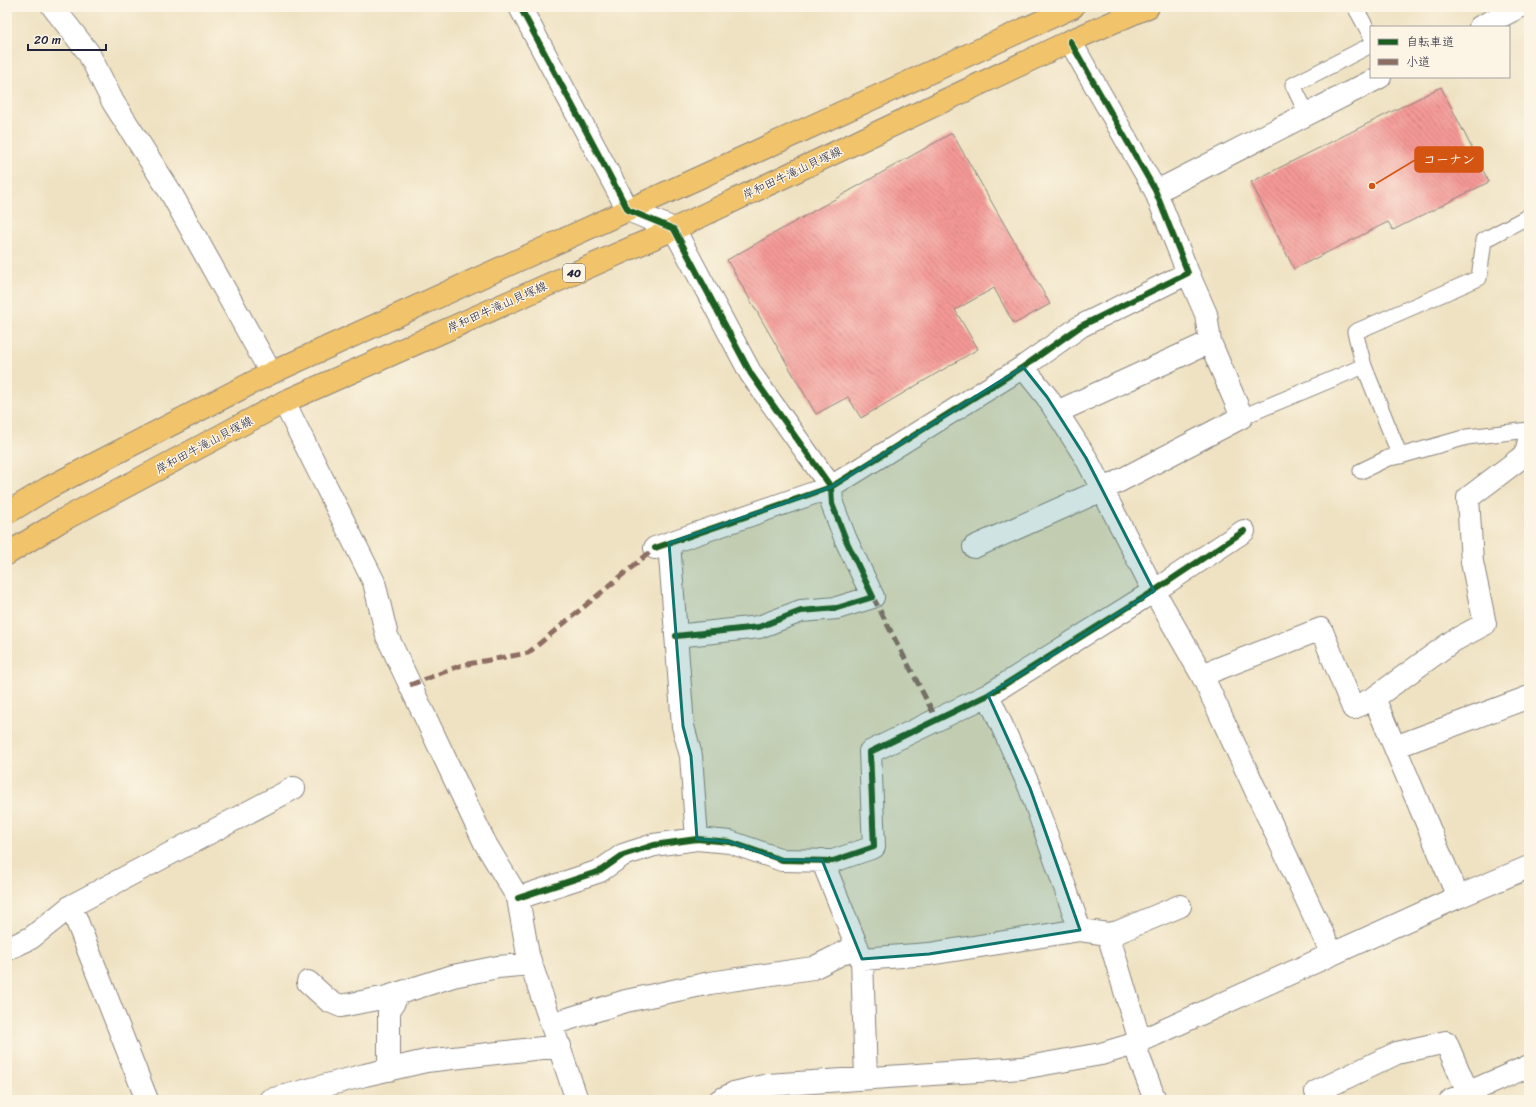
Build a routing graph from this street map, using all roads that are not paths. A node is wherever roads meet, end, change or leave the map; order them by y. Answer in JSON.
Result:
{"nodes":[{"id":1,"x":53,"y":7,"type":"edge"},
{"id":2,"x":520,"y":7,"type":"edge"},
{"id":3,"x":1148,"y":7,"type":"edge"},
{"id":4,"x":1355,"y":7,"type":"edge"},
{"id":5,"x":1519,"y":7,"type":"edge"},
{"id":6,"x":1064,"y":9,"type":"edge"},
{"id":7,"x":1482,"y":26,"type":"edge"},
{"id":8,"x":1370,"y":34,"type":"edge"},
{"id":9,"x":1070,"y":41,"type":"junction"},
{"id":10,"x":1370,"y":46,"type":"edge"},
{"id":11,"x":1378,"y":78,"type":"edge"},
{"id":12,"x":1307,"y":114,"type":"junction"},
{"id":13,"x":1156,"y":190,"type":"junction"},
{"id":14,"x":628,"y":210,"type":"junction"},
{"id":15,"x":1529,"y":216,"type":"edge"},
{"id":16,"x":674,"y":229,"type":"junction"},
{"id":17,"x":1188,"y":273,"type":"junction"},
{"id":18,"x":1210,"y":342,"type":"junction"},
{"id":19,"x":1364,"y":366,"type":"junction"},
{"id":20,"x":1023,"y":367,"type":"junction"},
{"id":21,"x":271,"y":373,"type":"junction"},
{"id":22,"x":284,"y":402,"type":"junction"},
{"id":23,"x":1057,"y":412,"type":"junction"},
{"id":24,"x":1242,"y":417,"type":"junction"},
{"id":25,"x":1529,"y":430,"type":"edge"},
{"id":26,"x":1528,"y":451,"type":"edge"},
{"id":27,"x":1400,"y":456,"type":"junction"},
{"id":28,"x":1361,"y":471,"type":"dead end"},
{"id":29,"x":831,"y":487,"type":"junction"},
{"id":30,"x":1102,"y":490,"type":"junction"},
{"id":31,"x":7,"y":513,"type":"edge"},
{"id":32,"x":1244,"y":530,"type":"dead end"},
{"id":33,"x":974,"y":547,"type":"dead end"},
{"id":34,"x":7,"y":554,"type":"edge"},
{"id":35,"x":1154,"y":591,"type":"junction"},
{"id":36,"x":676,"y":636,"type":"junction"},
{"id":37,"x":1202,"y":675,"type":"junction"},
{"id":38,"x":988,"y":696,"type":"junction"},
{"id":39,"x":1529,"y":697,"type":"edge"},
{"id":40,"x":1374,"y":698,"type":"junction"},
{"id":41,"x":1395,"y":747,"type":"junction"},
{"id":42,"x":294,"y":788,"type":"dead end"},
{"id":43,"x":697,"y":839,"type":"junction"},
{"id":44,"x":822,"y":860,"type":"junction"},
{"id":45,"x":1526,"y":877,"type":"edge"},
{"id":46,"x":1458,"y":897,"type":"junction"},
{"id":47,"x":518,"y":898,"type":"junction"},
{"id":48,"x":71,"y":906,"type":"junction"},
{"id":49,"x":1180,"y":906,"type":"dead end"},
{"id":50,"x":1080,"y":930,"type":"junction"},
{"id":51,"x":1108,"y":934,"type":"junction"},
{"id":52,"x":7,"y":949,"type":"edge"},
{"id":53,"x":859,"y":952,"type":"junction"},
{"id":54,"x":1332,"y":954,"type":"junction"},
{"id":55,"x":531,"y":964,"type":"junction"},
{"id":56,"x":308,"y":982,"type":"dead end"},
{"id":57,"x":399,"y":993,"type":"junction"},
{"id":58,"x":552,"y":1024,"type":"junction"},
{"id":59,"x":1137,"y":1042,"type":"junction"},
{"id":60,"x":560,"y":1046,"type":"junction"},
{"id":61,"x":1529,"y":1066,"type":"edge"},
{"id":62,"x":389,"y":1070,"type":"junction"},
{"id":63,"x":866,"y":1078,"type":"junction"},
{"id":64,"x":1316,"y":1092,"type":"dead end"},
{"id":65,"x":1463,"y":1098,"type":"edge"},
{"id":66,"x":147,"y":1100,"type":"edge"},
{"id":67,"x":270,"y":1100,"type":"edge"},
{"id":68,"x":577,"y":1100,"type":"edge"},
{"id":69,"x":720,"y":1100,"type":"edge"},
{"id":70,"x":1155,"y":1100,"type":"edge"}],
"edges":[{"from":1,"to":21,"type":"street"},
{"from":2,"to":14,"type":"street"},
{"from":3,"to":9,"type":"main road","name":"岸和田牛滝山貝塚線","number":"40"},
{"from":4,"to":8,"type":"lane"},
{"from":5,"to":7,"type":"street"},
{"from":6,"to":14,"type":"main road"},
{"from":9,"to":13,"type":"street"},
{"from":9,"to":16,"type":"main road","name":"岸和田牛滝山貝塚線","number":"40"},
{"from":10,"to":12,"type":"lane"},
{"from":11,"to":12,"type":"street"},
{"from":12,"to":13,"type":"street"},
{"from":13,"to":17,"type":"street"},
{"from":14,"to":16,"type":"street"},
{"from":14,"to":21,"type":"main road"},
{"from":15,"to":19,"type":"lane"},
{"from":16,"to":22,"type":"main road","name":"岸和田牛滝山貝塚線","number":"40"},
{"from":16,"to":29,"type":"street"},
{"from":17,"to":18,"type":"street"},
{"from":17,"to":20,"type":"street"},
{"from":18,"to":23,"type":"street"},
{"from":18,"to":24,"type":"street"},
{"from":19,"to":24,"type":"lane"},
{"from":19,"to":27,"type":"lane"},
{"from":20,"to":23,"type":"street"},
{"from":20,"to":29,"type":"street"},
{"from":21,"to":31,"type":"main road"},
{"from":22,"to":34,"type":"main road","name":"岸和田牛滝山貝塚線","number":"40"},
{"from":22,"to":47,"type":"street"},
{"from":23,"to":30,"type":"street"},
{"from":24,"to":30,"type":"street"},
{"from":25,"to":27,"type":"lane"},
{"from":26,"to":40,"type":"street"},
{"from":27,"to":28,"type":"lane"},
{"from":29,"to":36,"type":"street"},
{"from":29,"to":36,"type":"street"},
{"from":30,"to":33,"type":"street"},
{"from":30,"to":35,"type":"street"},
{"from":32,"to":35,"type":"street"},
{"from":35,"to":37,"type":"street"},
{"from":35,"to":38,"type":"street"},
{"from":36,"to":43,"type":"street"},
{"from":37,"to":40,"type":"street"},
{"from":37,"to":54,"type":"street"},
{"from":38,"to":44,"type":"street"},
{"from":38,"to":50,"type":"street"},
{"from":39,"to":41,"type":"street"},
{"from":40,"to":41,"type":"street"},
{"from":41,"to":46,"type":"street"},
{"from":42,"to":48,"type":"street"},
{"from":43,"to":44,"type":"street"},
{"from":43,"to":47,"type":"street"},
{"from":44,"to":53,"type":"street"},
{"from":45,"to":46,"type":"street"},
{"from":46,"to":54,"type":"street"},
{"from":47,"to":55,"type":"street"},
{"from":48,"to":52,"type":"street"},
{"from":48,"to":66,"type":"street"},
{"from":49,"to":51,"type":"street"},
{"from":50,"to":51,"type":"street"},
{"from":50,"to":53,"type":"street"},
{"from":51,"to":59,"type":"street"},
{"from":53,"to":58,"type":"street"},
{"from":53,"to":63,"type":"street"},
{"from":54,"to":59,"type":"street"},
{"from":55,"to":57,"type":"street"},
{"from":55,"to":58,"type":"street"},
{"from":56,"to":57,"type":"street"},
{"from":57,"to":62,"type":"street"},
{"from":58,"to":60,"type":"street"},
{"from":59,"to":63,"type":"street"},
{"from":59,"to":70,"type":"street"},
{"from":60,"to":62,"type":"street"},
{"from":60,"to":68,"type":"street"},
{"from":61,"to":65,"type":"street"},
{"from":62,"to":67,"type":"street"},
{"from":63,"to":69,"type":"street"},
{"from":64,"to":65,"type":"street"}]}
